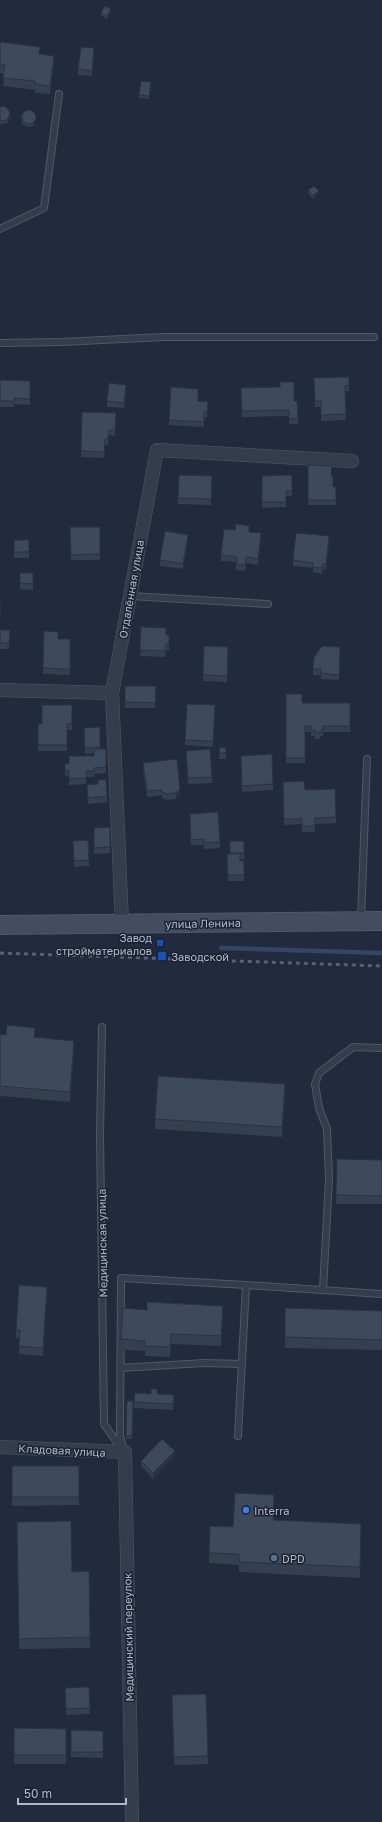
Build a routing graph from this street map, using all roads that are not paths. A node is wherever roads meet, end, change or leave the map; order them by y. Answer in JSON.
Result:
{"nodes":[{"id":1,"x":59,"y":94,"type":"dead end"},
{"id":2,"x":0,"y":230,"type":"edge"},
{"id":3,"x":374,"y":337,"type":"dead end"},
{"id":4,"x":0,"y":343,"type":"edge"},
{"id":5,"x":352,"y":461,"type":"dead end"},
{"id":6,"x":130,"y":596,"type":"junction"},
{"id":7,"x":268,"y":604,"type":"dead end"},
{"id":8,"x":0,"y":690,"type":"edge"},
{"id":9,"x":112,"y":693,"type":"junction"},
{"id":10,"x":368,"y":760,"type":"dead end"},
{"id":11,"x":360,"y":921,"type":"junction"},
{"id":12,"x":382,"y":921,"type":"edge"},
{"id":13,"x":122,"y":924,"type":"junction"},
{"id":14,"x":0,"y":925,"type":"edge"},
{"id":15,"x":102,"y":1027,"type":"dead end"},
{"id":16,"x":382,"y":1048,"type":"edge"},
{"id":17,"x":246,"y":1285,"type":"junction"},
{"id":18,"x":323,"y":1290,"type":"junction"},
{"id":19,"x":382,"y":1294,"type":"edge"},
{"id":20,"x":242,"y":1364,"type":"junction"},
{"id":21,"x":120,"y":1368,"type":"junction"},
{"id":22,"x":238,"y":1436,"type":"dead end"},
{"id":23,"x":0,"y":1447,"type":"edge"},
{"id":24,"x":125,"y":1452,"type":"junction"},
{"id":25,"x":132,"y":1822,"type":"edge"}],
"edges":[{"from":1,"to":2,"type":"lane"},
{"from":3,"to":4,"type":"lane"},
{"from":5,"to":6,"type":"street","name":"Отдалённая улица"},
{"from":6,"to":7,"type":"lane"},
{"from":6,"to":9,"type":"street","name":"Отдалённая улица"},
{"from":8,"to":9,"type":"street"},
{"from":9,"to":13,"type":"street","name":"Отдалённая улица"},
{"from":10,"to":11,"type":"lane"},
{"from":11,"to":12,"type":"main road","name":"улица Ленина"},
{"from":11,"to":13,"type":"main road","name":"улица Ленина"},
{"from":13,"to":14,"type":"main road","name":"улица Ленина"},
{"from":15,"to":24,"type":"lane","name":"Медицинская улица"},
{"from":16,"to":18,"type":"lane"},
{"from":17,"to":18,"type":"lane"},
{"from":17,"to":20,"type":"lane"},
{"from":17,"to":21,"type":"lane"},
{"from":18,"to":19,"type":"lane"},
{"from":20,"to":21,"type":"lane"},
{"from":20,"to":22,"type":"lane"},
{"from":21,"to":24,"type":"lane"},
{"from":23,"to":24,"type":"street","name":"Кладовая улица"},
{"from":24,"to":25,"type":"street","name":"Медицинский переулок"}]}
